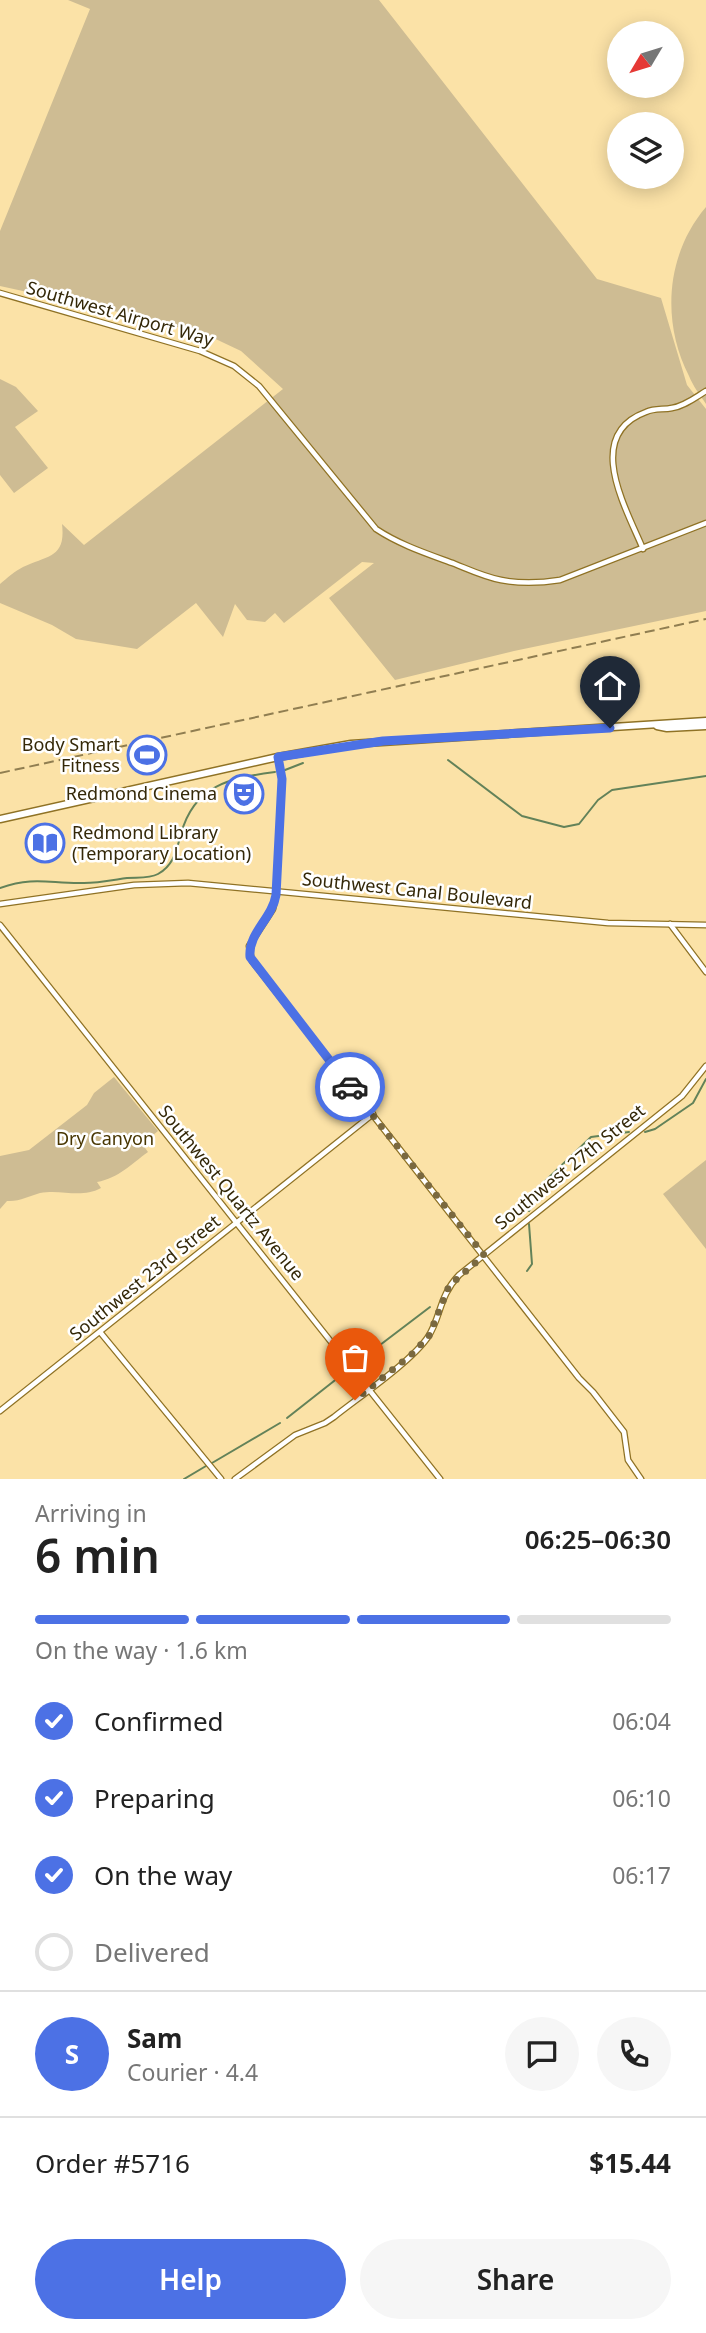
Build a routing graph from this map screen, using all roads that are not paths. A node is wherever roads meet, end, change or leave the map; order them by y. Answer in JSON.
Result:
{"nodes":[{"id":1,"x":0,"y":293,"type":"edge"},
{"id":2,"x":706,"y":391,"type":"edge"},
{"id":3,"x":706,"y":523,"type":"edge"},
{"id":4,"x":643,"y":549,"type":"junction"},
{"id":5,"x":706,"y":723,"type":"edge"},
{"id":6,"x":656,"y":726,"type":"junction"},
{"id":7,"x":278,"y":757,"type":"junction"},
{"id":8,"x":0,"y":819,"type":"edge"},
{"id":9,"x":276,"y":891,"type":"junction"},
{"id":10,"x":0,"y":904,"type":"edge"},
{"id":11,"x":670,"y":924,"type":"junction"},
{"id":12,"x":0,"y":925,"type":"edge"},
{"id":13,"x":706,"y":925,"type":"edge"},
{"id":14,"x":706,"y":972,"type":"edge"},
{"id":15,"x":706,"y":1066,"type":"edge"},
{"id":16,"x":373,"y":1114,"type":"junction"},
{"id":17,"x":236,"y":1223,"type":"junction"},
{"id":18,"x":484,"y":1255,"type":"junction"},
{"id":19,"x":100,"y":1332,"type":"junction"},
{"id":20,"x":368,"y":1389,"type":"junction"},
{"id":21,"x":0,"y":1411,"type":"edge"},
{"id":22,"x":221,"y":1479,"type":"edge"},
{"id":23,"x":235,"y":1479,"type":"edge"},
{"id":24,"x":440,"y":1479,"type":"edge"},
{"id":25,"x":641,"y":1479,"type":"edge"}],
"edges":[{"from":1,"to":4,"type":"main road","name":"Southwest Airport Way"},
{"from":2,"to":4,"type":"main road"},
{"from":3,"to":4,"type":"main road","name":"Southwest Airport Way"},
{"from":5,"to":6,"type":"highway"},
{"from":5,"to":6,"type":"highway"},
{"from":6,"to":7,"type":"highway"},
{"from":7,"to":8,"type":"highway"},
{"from":7,"to":9,"type":"main road"},
{"from":9,"to":10,"type":"main road","name":"Southwest Canal Boulevard"},
{"from":9,"to":11,"type":"main road","name":"Southwest Canal Boulevard"},
{"from":9,"to":16,"type":"main road"},
{"from":11,"to":13,"type":"main road","name":"Southwest Canal Boulevard"},
{"from":11,"to":14,"type":"main road"},
{"from":12,"to":17,"type":"main road","name":"Southwest Quartz Avenue"},
{"from":15,"to":18,"type":"main road","name":"Southwest 27th Street"},
{"from":16,"to":17,"type":"main road","name":"Southwest 23rd Street"},
{"from":16,"to":18,"type":"main road"},
{"from":17,"to":19,"type":"main road","name":"Southwest 23rd Street"},
{"from":17,"to":20,"type":"main road","name":"Southwest Quartz Avenue"},
{"from":18,"to":20,"type":"main road","name":"Southwest 27th Street"},
{"from":18,"to":25,"type":"main road"},
{"from":19,"to":21,"type":"main road","name":"Southwest 23rd Street"},
{"from":19,"to":22,"type":"main road"},
{"from":20,"to":23,"type":"main road","name":"Southwest 27th Street"},
{"from":20,"to":24,"type":"main road","name":"Southwest Quartz Avenue"}]}
